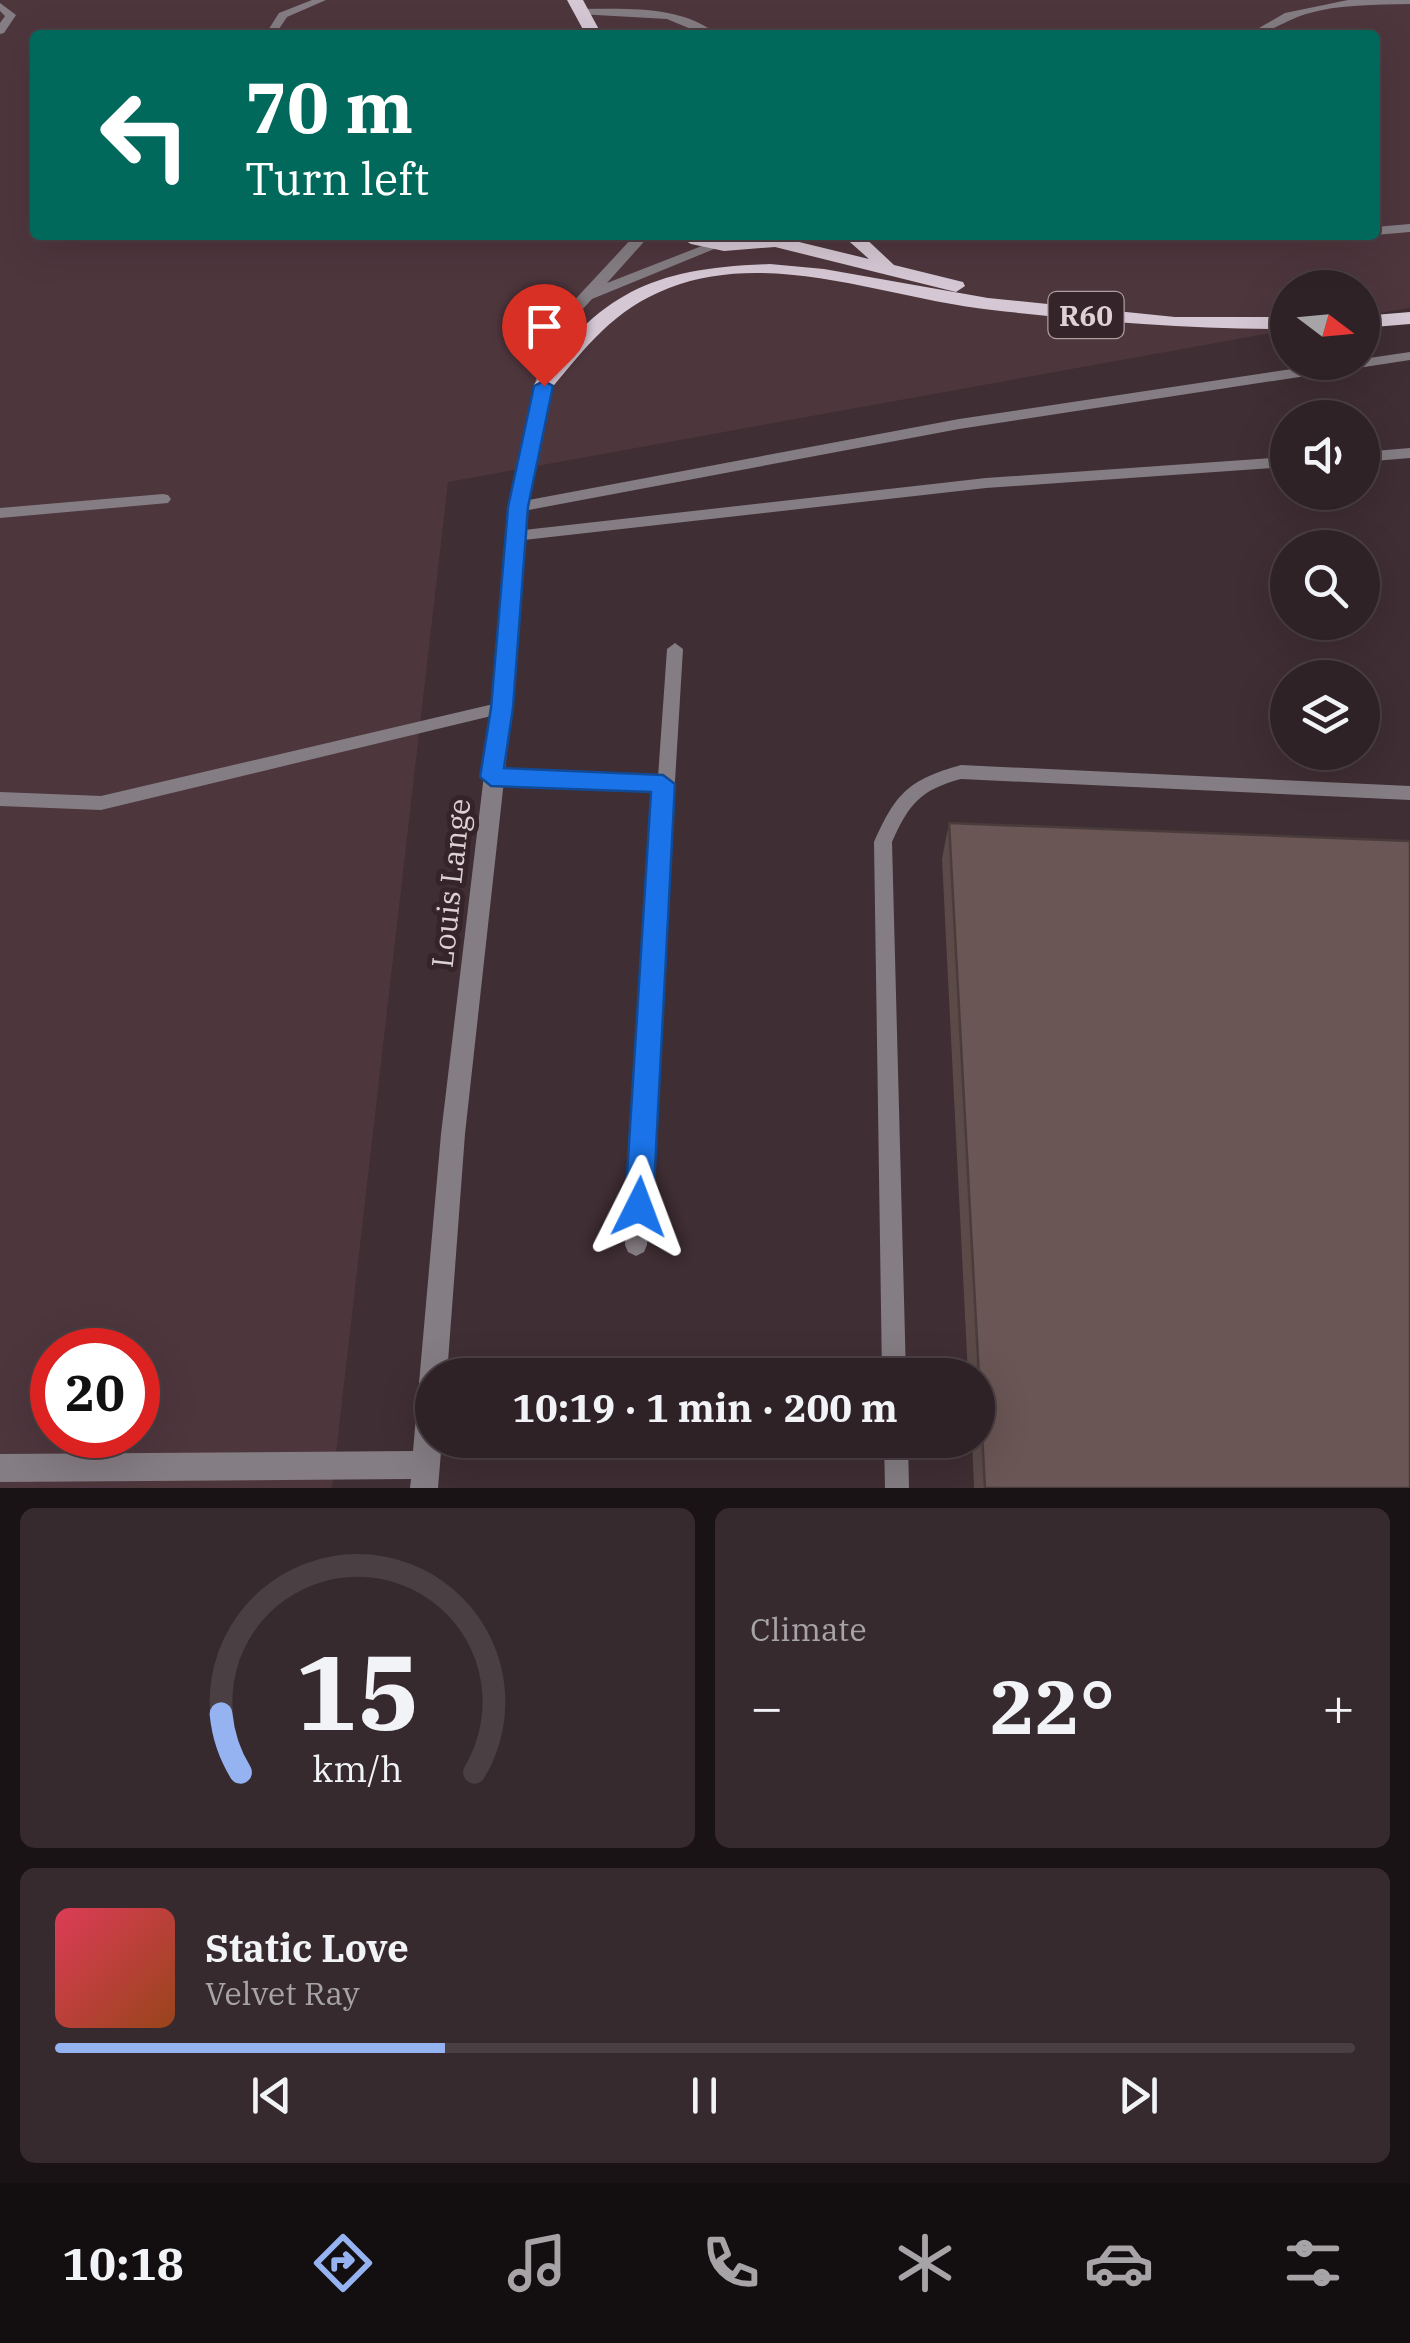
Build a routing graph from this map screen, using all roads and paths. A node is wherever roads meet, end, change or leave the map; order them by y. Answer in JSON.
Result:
{"nodes":[{"id":1,"x":320,"y":0,"type":"edge"},
{"id":2,"x":1410,"y":1,"type":"edge"},
{"id":3,"x":0,"y":6,"type":"edge"},
{"id":4,"x":578,"y":6,"type":"edge"},
{"id":5,"x":273,"y":30,"type":"edge"},
{"id":6,"x":591,"y":30,"type":"edge"},
{"id":7,"x":706,"y":30,"type":"edge"},
{"id":8,"x":1260,"y":30,"type":"edge"},
{"id":9,"x":0,"y":31,"type":"edge"},
{"id":10,"x":1410,"y":228,"type":"edge"},
{"id":11,"x":1380,"y":230,"type":"edge"},
{"id":12,"x":638,"y":240,"type":"edge"},
{"id":13,"x":702,"y":240,"type":"edge"},
{"id":14,"x":766,"y":240,"type":"edge"},
{"id":15,"x":792,"y":240,"type":"edge"},
{"id":16,"x":857,"y":240,"type":"edge"},
{"id":17,"x":717,"y":245,"type":"junction"},
{"id":18,"x":890,"y":267,"type":"junction"},
{"id":19,"x":582,"y":297,"type":"junction"},
{"id":20,"x":1041,"y":309,"type":"junction"},
{"id":21,"x":1410,"y":318,"type":"edge"},
{"id":22,"x":1380,"y":320,"type":"edge"},
{"id":23,"x":1270,"y":324,"type":"edge"},
{"id":24,"x":1410,"y":356,"type":"edge"},
{"id":25,"x":544,"y":386,"type":"junction"},
{"id":26,"x":1410,"y":454,"type":"edge"},
{"id":27,"x":1380,"y":456,"type":"edge"},
{"id":28,"x":1270,"y":463,"type":"edge"},
{"id":29,"x":162,"y":500,"type":"dead end"},
{"id":30,"x":518,"y":507,"type":"junction"},
{"id":31,"x":0,"y":513,"type":"edge"},
{"id":32,"x":516,"y":536,"type":"junction"},
{"id":33,"x":674,"y":649,"type":"dead end"},
{"id":34,"x":502,"y":708,"type":"junction"},
{"id":35,"x":491,"y":777,"type":"junction"},
{"id":36,"x":663,"y":784,"type":"junction"},
{"id":37,"x":1410,"y":793,"type":"edge"},
{"id":38,"x":0,"y":799,"type":"edge"},
{"id":39,"x":636,"y":1245,"type":"dead end"},
{"id":40,"x":894,"y":1358,"type":"edge"},
{"id":41,"x":896,"y":1458,"type":"edge"},
{"id":42,"x":0,"y":1468,"type":"edge"},
{"id":43,"x":424,"y":1476,"type":"edge"},
{"id":44,"x":897,"y":1488,"type":"edge"}],
"edges":[{"from":1,"to":5,"type":"lane"},
{"from":2,"to":8,"type":"lane"},
{"from":3,"to":9,"type":"lane"},
{"from":4,"to":6,"type":"main road"},
{"from":4,"to":7,"type":"lane"},
{"from":10,"to":11,"type":"lane"},
{"from":12,"to":19,"type":"street","name":"Louis Lange"},
{"from":13,"to":17,"type":"main road","number":"R60"},
{"from":14,"to":17,"type":"main road","number":"R60"},
{"from":15,"to":18,"type":"main road","number":"R60"},
{"from":16,"to":18,"type":"main road","number":"R60"},
{"from":17,"to":19,"type":"street"},
{"from":18,"to":20,"type":"main road","number":"R60"},
{"from":19,"to":25,"type":"street","name":"Louis Lange"},
{"from":20,"to":23,"type":"main road","number":"R60"},
{"from":20,"to":25,"type":"main road"},
{"from":21,"to":22,"type":"main road"},
{"from":24,"to":30,"type":"lane"},
{"from":25,"to":30,"type":"street","name":"Louis Lange"},
{"from":26,"to":27,"type":"lane"},
{"from":28,"to":32,"type":"lane"},
{"from":29,"to":31,"type":"lane"},
{"from":30,"to":32,"type":"street","name":"Louis Lange"},
{"from":32,"to":34,"type":"street","name":"Louis Lange"},
{"from":33,"to":36,"type":"lane"},
{"from":34,"to":35,"type":"street","name":"Louis Lange"},
{"from":34,"to":38,"type":"lane"},
{"from":35,"to":36,"type":"lane"},
{"from":35,"to":43,"type":"street","name":"Louis Lange"},
{"from":36,"to":39,"type":"lane"},
{"from":37,"to":40,"type":"lane"},
{"from":41,"to":44,"type":"lane"},
{"from":42,"to":43,"type":"street"}]}
